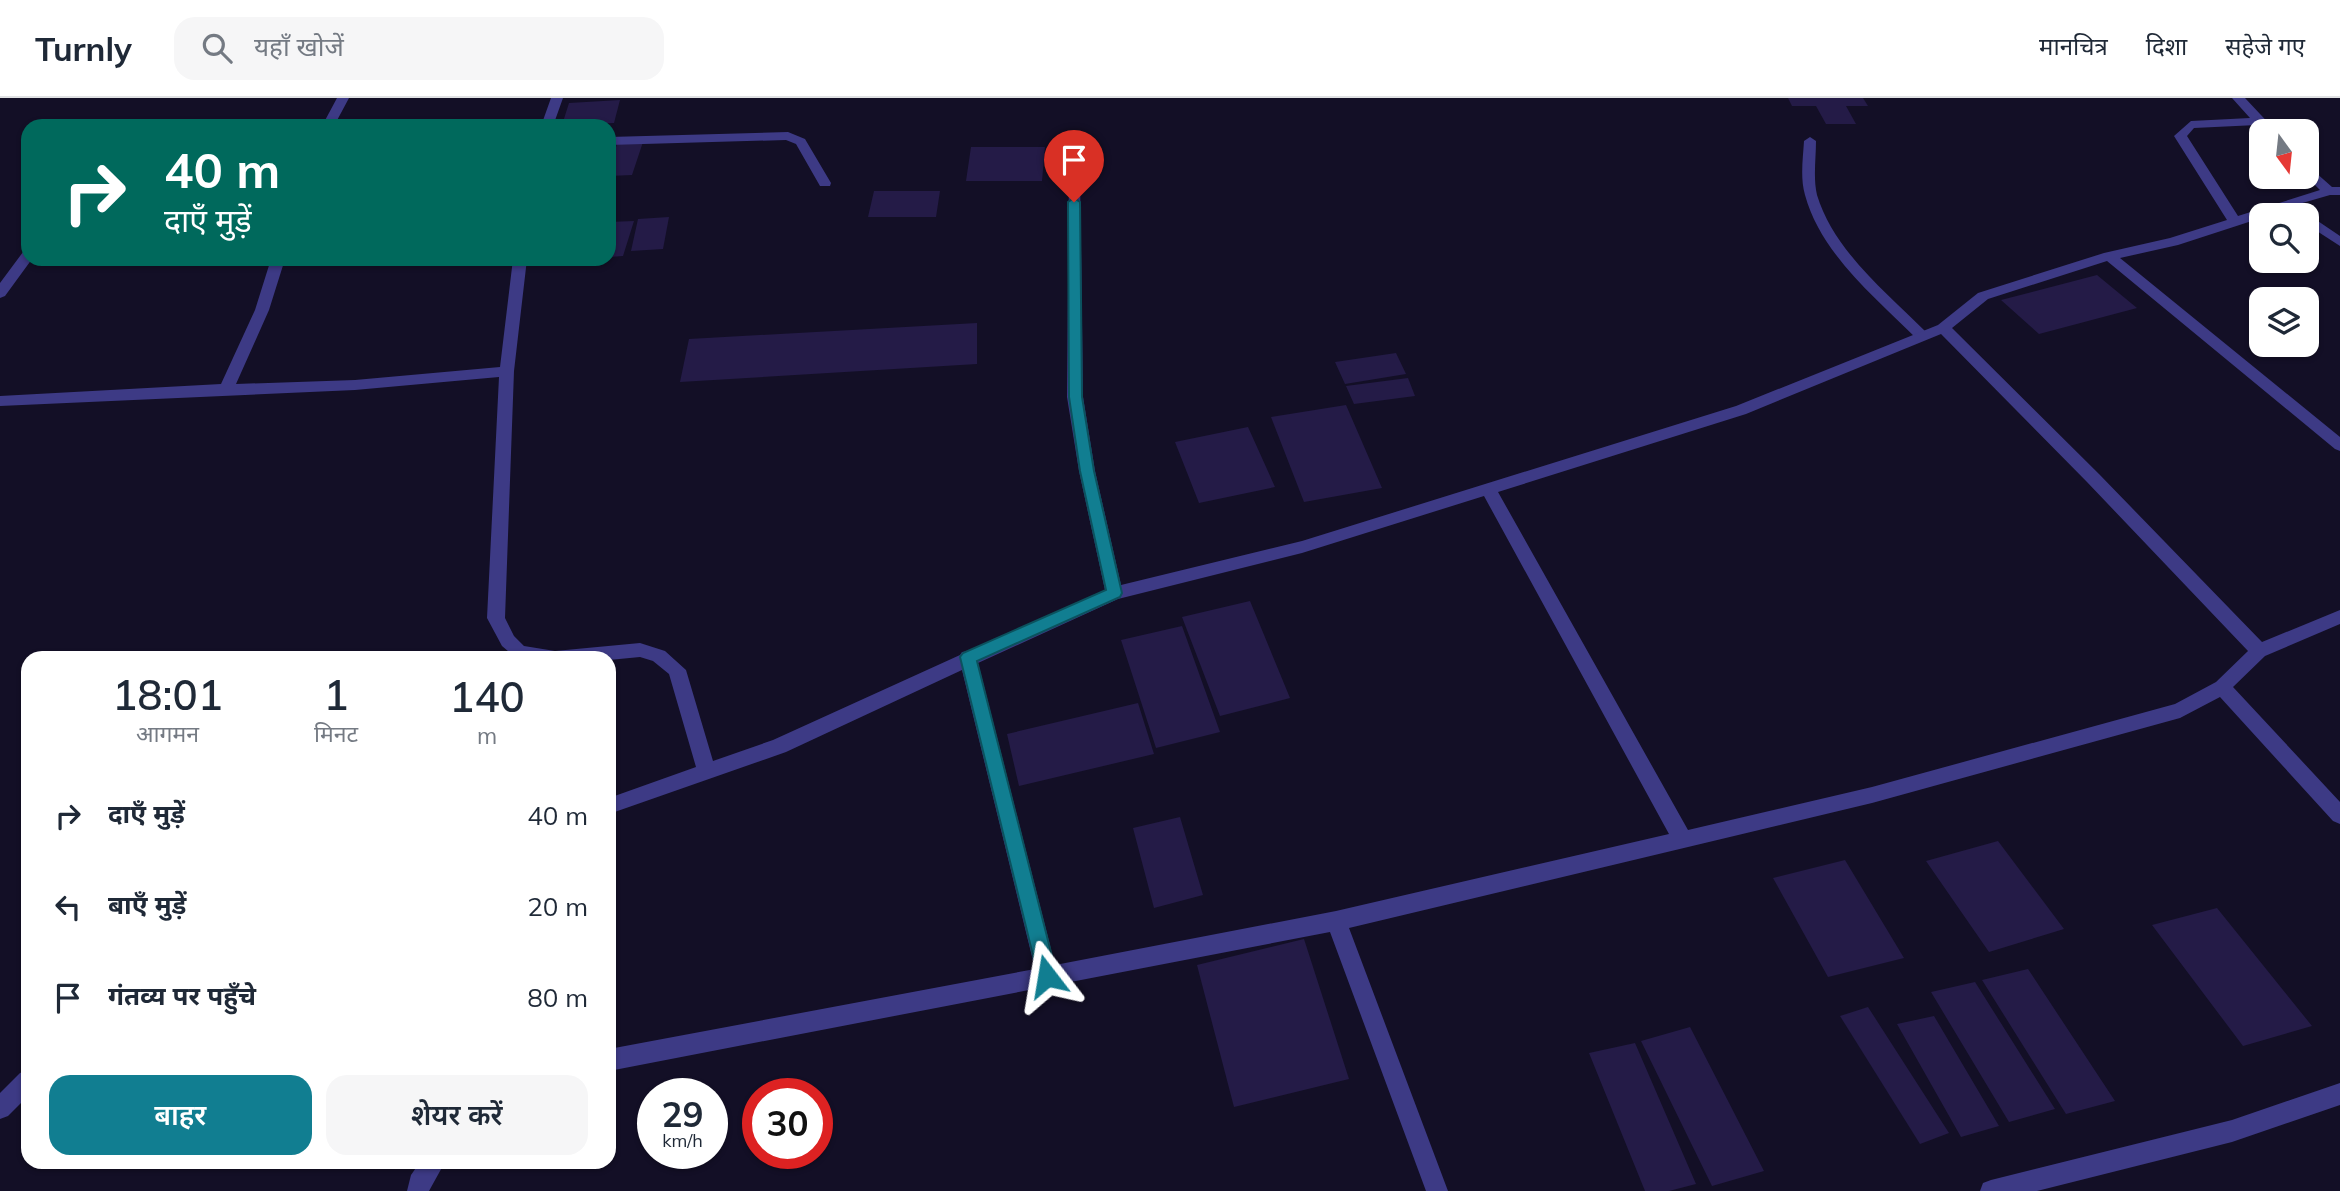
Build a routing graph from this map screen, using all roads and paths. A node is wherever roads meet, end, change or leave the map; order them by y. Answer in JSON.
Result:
{"nodes":[{"id":1,"x":343,"y":98,"type":"edge"},
{"id":2,"x":557,"y":98,"type":"edge"},
{"id":3,"x":2238,"y":98,"type":"edge"},
{"id":4,"x":332,"y":119,"type":"edge"},
{"id":5,"x":550,"y":119,"type":"edge"},
{"id":6,"x":2257,"y":119,"type":"edge"},
{"id":7,"x":2249,"y":122,"type":"edge"},
{"id":8,"x":616,"y":141,"type":"edge"},
{"id":9,"x":1810,"y":141,"type":"dead end"},
{"id":10,"x":1074,"y":174,"type":"dead end"},
{"id":11,"x":2319,"y":178,"type":"edge"},
{"id":12,"x":825,"y":183,"type":"dead end"},
{"id":13,"x":2335,"y":191,"type":"edge"},
{"id":14,"x":2293,"y":203,"type":"edge"},
{"id":15,"x":2249,"y":217,"type":"edge"},
{"id":16,"x":2235,"y":222,"type":"junction"},
{"id":17,"x":2319,"y":226,"type":"edge"},
{"id":18,"x":2340,"y":242,"type":"edge"},
{"id":19,"x":2109,"y":256,"type":"junction"},
{"id":20,"x":21,"y":264,"type":"edge"},
{"id":21,"x":276,"y":266,"type":"edge"},
{"id":22,"x":519,"y":266,"type":"edge"},
{"id":23,"x":0,"y":293,"type":"edge"},
{"id":24,"x":1943,"y":328,"type":"junction"},
{"id":25,"x":1922,"y":336,"type":"junction"},
{"id":26,"x":507,"y":372,"type":"junction"},
{"id":27,"x":226,"y":389,"type":"junction"},
{"id":28,"x":0,"y":401,"type":"edge"},
{"id":29,"x":2340,"y":445,"type":"edge"},
{"id":30,"x":1488,"y":489,"type":"junction"},
{"id":31,"x":1114,"y":593,"type":"junction"},
{"id":32,"x":2340,"y":617,"type":"edge"},
{"id":33,"x":518,"y":651,"type":"edge"},
{"id":34,"x":2259,"y":651,"type":"junction"},
{"id":35,"x":616,"y":652,"type":"edge"},
{"id":36,"x":968,"y":657,"type":"junction"},
{"id":37,"x":2222,"y":687,"type":"junction"},
{"id":38,"x":707,"y":773,"type":"junction"},
{"id":39,"x":616,"y":804,"type":"edge"},
{"id":40,"x":2340,"y":816,"type":"edge"},
{"id":41,"x":1683,"y":840,"type":"junction"},
{"id":42,"x":1336,"y":921,"type":"junction"},
{"id":43,"x":1047,"y":976,"type":"junction"},
{"id":44,"x":616,"y":1059,"type":"edge"},
{"id":45,"x":21,"y":1088,"type":"edge"},
{"id":46,"x":2340,"y":1094,"type":"edge"},
{"id":47,"x":0,"y":1108,"type":"edge"},
{"id":48,"x":429,"y":1169,"type":"edge"},
{"id":49,"x":418,"y":1191,"type":"edge"},
{"id":50,"x":1437,"y":1191,"type":"edge"},
{"id":51,"x":1991,"y":1191,"type":"edge"}],
"edges":[{"from":1,"to":4,"type":"street"},
{"from":2,"to":5,"type":"street"},
{"from":3,"to":6,"type":"street"},
{"from":7,"to":16,"type":"street"},
{"from":8,"to":12,"type":"street"},
{"from":9,"to":25,"type":"street"},
{"from":10,"to":31,"type":"street"},
{"from":11,"to":13,"type":"street"},
{"from":13,"to":14,"type":"street"},
{"from":15,"to":16,"type":"street"},
{"from":16,"to":19,"type":"street"},
{"from":17,"to":18,"type":"street"},
{"from":19,"to":24,"type":"street"},
{"from":19,"to":29,"type":"street"},
{"from":20,"to":23,"type":"street"},
{"from":21,"to":27,"type":"street"},
{"from":22,"to":26,"type":"street"},
{"from":24,"to":25,"type":"street"},
{"from":24,"to":34,"type":"street"},
{"from":25,"to":30,"type":"street"},
{"from":26,"to":27,"type":"street"},
{"from":26,"to":33,"type":"street"},
{"from":27,"to":28,"type":"street"},
{"from":30,"to":31,"type":"street"},
{"from":30,"to":41,"type":"street"},
{"from":31,"to":36,"type":"street"},
{"from":32,"to":34,"type":"street"},
{"from":34,"to":37,"type":"street"},
{"from":35,"to":38,"type":"street"},
{"from":36,"to":38,"type":"street"},
{"from":36,"to":43,"type":"street"},
{"from":37,"to":40,"type":"street"},
{"from":37,"to":41,"type":"street"},
{"from":38,"to":39,"type":"street"},
{"from":41,"to":42,"type":"street"},
{"from":42,"to":43,"type":"street"},
{"from":42,"to":50,"type":"street"},
{"from":43,"to":44,"type":"street"},
{"from":45,"to":47,"type":"street"},
{"from":46,"to":51,"type":"street"},
{"from":48,"to":49,"type":"street"}]}
